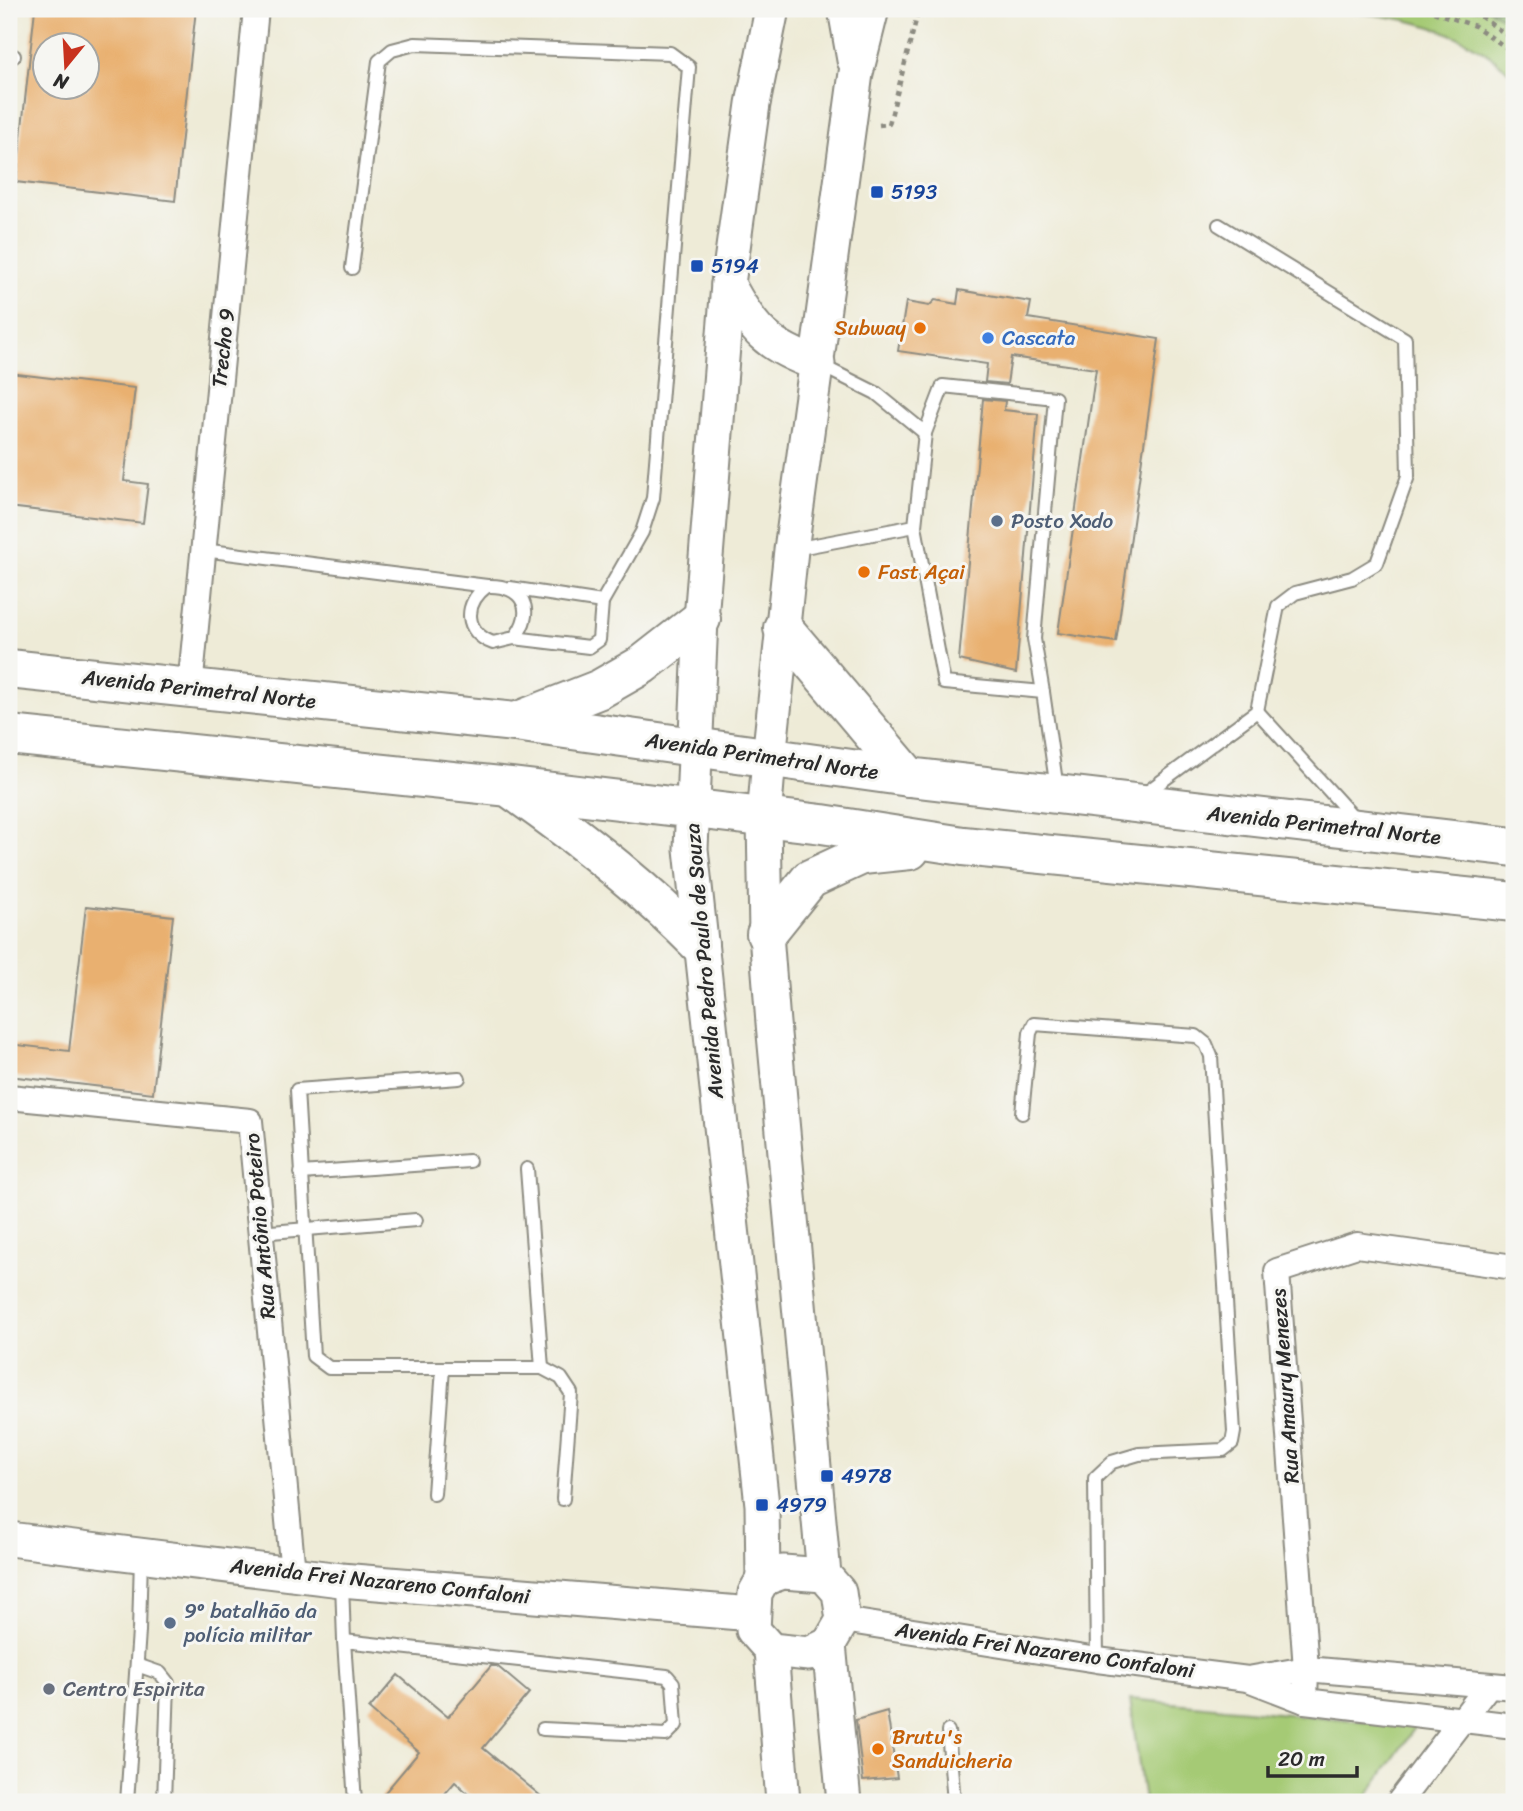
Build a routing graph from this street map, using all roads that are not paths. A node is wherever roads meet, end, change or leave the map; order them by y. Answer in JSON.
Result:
{"nodes":[{"id":1,"x":256,"y":9,"type":"edge"},
{"id":2,"x":845,"y":9,"type":"edge"},
{"id":3,"x":873,"y":9,"type":"edge"},
{"id":4,"x":774,"y":18,"type":"edge"},
{"id":5,"x":856,"y":73,"type":"junction"},
{"id":6,"x":1219,"y":225,"type":"dead end"},
{"id":7,"x":352,"y":268,"type":"dead end"},
{"id":8,"x":729,"y":284,"type":"junction"},
{"id":9,"x":818,"y":364,"type":"junction"},
{"id":10,"x":925,"y":433,"type":"junction"},
{"id":11,"x":915,"y":526,"type":"junction"},
{"id":12,"x":203,"y":550,"type":"junction"},
{"id":13,"x":791,"y":550,"type":"junction"},
{"id":14,"x":487,"y":586,"type":"junction"},
{"id":15,"x":510,"y":589,"type":"junction"},
{"id":16,"x":602,"y":602,"type":"junction"},
{"id":17,"x":701,"y":619,"type":"junction"},
{"id":18,"x":783,"y":628,"type":"junction"},
{"id":19,"x":513,"y":638,"type":"junction"},
{"id":20,"x":9,"y":668,"type":"edge"},
{"id":21,"x":190,"y":688,"type":"junction"},
{"id":22,"x":1043,"y":692,"type":"junction"},
{"id":23,"x":1256,"y":711,"type":"junction"},
{"id":24,"x":515,"y":722,"type":"junction"},
{"id":25,"x":9,"y":735,"type":"edge"},
{"id":26,"x":693,"y":748,"type":"junction"},
{"id":27,"x":769,"y":758,"type":"junction"},
{"id":28,"x":909,"y":777,"type":"junction"},
{"id":29,"x":510,"y":788,"type":"junction"},
{"id":30,"x":1058,"y":795,"type":"junction"},
{"id":31,"x":1132,"y":804,"type":"junction"},
{"id":32,"x":691,"y":810,"type":"junction"},
{"id":33,"x":764,"y":819,"type":"junction"},
{"id":34,"x":1365,"y":830,"type":"junction"},
{"id":35,"x":962,"y":846,"type":"junction"},
{"id":36,"x":1514,"y":847,"type":"edge"},
{"id":37,"x":1514,"y":902,"type":"edge"},
{"id":38,"x":766,"y":934,"type":"junction"},
{"id":39,"x":699,"y":944,"type":"junction"},
{"id":40,"x":459,"y":1078,"type":"dead end"},
{"id":41,"x":9,"y":1097,"type":"edge"},
{"id":42,"x":1022,"y":1113,"type":"dead end"},
{"id":43,"x":470,"y":1161,"type":"dead end"},
{"id":44,"x":527,"y":1169,"type":"dead end"},
{"id":45,"x":301,"y":1173,"type":"junction"},
{"id":46,"x":416,"y":1220,"type":"dead end"},
{"id":47,"x":305,"y":1230,"type":"junction"},
{"id":48,"x":259,"y":1233,"type":"junction"},
{"id":49,"x":1514,"y":1267,"type":"edge"},
{"id":50,"x":443,"y":1368,"type":"junction"},
{"id":51,"x":542,"y":1368,"type":"junction"},
{"id":52,"x":434,"y":1494,"type":"dead end"},
{"id":53,"x":563,"y":1499,"type":"dead end"},
{"id":54,"x":9,"y":1539,"type":"edge"},
{"id":55,"x":141,"y":1556,"type":"junction"},
{"id":56,"x":293,"y":1573,"type":"junction"},
{"id":57,"x":824,"y":1575,"type":"junction"},
{"id":58,"x":763,"y":1579,"type":"junction"},
{"id":59,"x":341,"y":1580,"type":"junction"},
{"id":60,"x":752,"y":1614,"type":"junction"},
{"id":61,"x":836,"y":1632,"type":"junction"},
{"id":62,"x":344,"y":1641,"type":"junction"},
{"id":63,"x":771,"y":1650,"type":"junction"},
{"id":64,"x":1097,"y":1660,"type":"junction"},
{"id":65,"x":137,"y":1665,"type":"junction"},
{"id":66,"x":1306,"y":1668,"type":"junction"},
{"id":67,"x":1248,"y":1679,"type":"junction"},
{"id":68,"x":1488,"y":1686,"type":"junction"},
{"id":69,"x":1514,"y":1687,"type":"edge"},
{"id":70,"x":1305,"y":1701,"type":"junction"},
{"id":71,"x":1461,"y":1722,"type":"junction"},
{"id":72,"x":1514,"y":1726,"type":"edge"},
{"id":73,"x":543,"y":1729,"type":"dead end"},
{"id":74,"x":948,"y":1731,"type":"dead end"},
{"id":75,"x":127,"y":1802,"type":"edge"},
{"id":76,"x":164,"y":1802,"type":"edge"},
{"id":77,"x":355,"y":1802,"type":"edge"},
{"id":78,"x":783,"y":1802,"type":"edge"},
{"id":79,"x":844,"y":1802,"type":"edge"},
{"id":80,"x":954,"y":1802,"type":"edge"},
{"id":81,"x":1399,"y":1802,"type":"edge"}],
"edges":[{"from":1,"to":12,"type":"street","name":"Trecho 9"},
{"from":2,"to":5,"type":"main road"},
{"from":3,"to":5,"type":"main road"},
{"from":4,"to":8,"type":"main road","name":"Avenida Pedro Paulo de Souza"},
{"from":5,"to":9,"type":"main road"},
{"from":6,"to":23,"type":"lane"},
{"from":7,"to":16,"type":"lane"},
{"from":8,"to":9,"type":"main road"},
{"from":8,"to":17,"type":"main road","name":"Avenida Pedro Paulo de Souza"},
{"from":9,"to":10,"type":"lane"},
{"from":9,"to":13,"type":"main road"},
{"from":10,"to":11,"type":"lane"},
{"from":10,"to":22,"type":"lane"},
{"from":11,"to":13,"type":"lane"},
{"from":11,"to":22,"type":"lane"},
{"from":12,"to":14,"type":"lane"},
{"from":12,"to":21,"type":"street","name":"Trecho 9"},
{"from":13,"to":18,"type":"main road"},
{"from":14,"to":15,"type":"lane"},
{"from":14,"to":19,"type":"lane"},
{"from":15,"to":16,"type":"lane"},
{"from":15,"to":19,"type":"lane"},
{"from":16,"to":19,"type":"lane"},
{"from":17,"to":24,"type":"highway"},
{"from":17,"to":26,"type":"main road","name":"Avenida Pedro Paulo de Souza"},
{"from":18,"to":27,"type":"main road"},
{"from":18,"to":28,"type":"highway"},
{"from":20,"to":21,"type":"highway","name":"Avenida Perimetral Norte"},
{"from":21,"to":24,"type":"highway","name":"Avenida Perimetral Norte"},
{"from":22,"to":30,"type":"lane"},
{"from":23,"to":31,"type":"lane"},
{"from":23,"to":34,"type":"lane"},
{"from":24,"to":26,"type":"highway","name":"Avenida Perimetral Norte"},
{"from":25,"to":29,"type":"highway"},
{"from":26,"to":27,"type":"highway","name":"Avenida Perimetral Norte"},
{"from":26,"to":32,"type":"main road","name":"Avenida Pedro Paulo de Souza"},
{"from":27,"to":28,"type":"highway","name":"Avenida Perimetral Norte"},
{"from":27,"to":33,"type":"main road"},
{"from":28,"to":30,"type":"highway","name":"Avenida Perimetral Norte"},
{"from":29,"to":32,"type":"highway"},
{"from":29,"to":39,"type":"highway"},
{"from":30,"to":31,"type":"highway","name":"Avenida Perimetral Norte"},
{"from":31,"to":34,"type":"highway","name":"Avenida Perimetral Norte"},
{"from":32,"to":33,"type":"highway"},
{"from":32,"to":39,"type":"main road","name":"Avenida Pedro Paulo de Souza"},
{"from":33,"to":35,"type":"highway"},
{"from":33,"to":38,"type":"main road"},
{"from":34,"to":36,"type":"highway","name":"Avenida Perimetral Norte"},
{"from":35,"to":37,"type":"highway"},
{"from":35,"to":38,"type":"highway"},
{"from":38,"to":57,"type":"main road"},
{"from":39,"to":58,"type":"main road","name":"Avenida Pedro Paulo de Souza"},
{"from":40,"to":45,"type":"lane"},
{"from":41,"to":48,"type":"street","name":"Rua Antônio Poteiro"},
{"from":42,"to":64,"type":"lane"},
{"from":43,"to":45,"type":"lane"},
{"from":44,"to":51,"type":"lane"},
{"from":45,"to":47,"type":"lane"},
{"from":46,"to":47,"type":"lane"},
{"from":47,"to":48,"type":"lane"},
{"from":47,"to":50,"type":"lane"},
{"from":48,"to":56,"type":"street","name":"Rua Antônio Poteiro"},
{"from":49,"to":66,"type":"street","name":"Rua Amaury Menezes"},
{"from":50,"to":51,"type":"lane"},
{"from":50,"to":52,"type":"lane"},
{"from":51,"to":53,"type":"lane"},
{"from":54,"to":55,"type":"main road","name":"Avenida Frei Nazareno Confaloni"},
{"from":55,"to":56,"type":"main road","name":"Avenida Frei Nazareno Confaloni"},
{"from":55,"to":65,"type":"lane"},
{"from":56,"to":59,"type":"main road","name":"Avenida Frei Nazareno Confaloni"},
{"from":57,"to":58,"type":"main road"},
{"from":57,"to":61,"type":"main road"},
{"from":58,"to":60,"type":"main road"},
{"from":59,"to":60,"type":"main road","name":"Avenida Frei Nazareno Confaloni"},
{"from":59,"to":62,"type":"lane"},
{"from":60,"to":63,"type":"main road"},
{"from":61,"to":63,"type":"main road"},
{"from":61,"to":64,"type":"street","name":"Avenida Frei Nazareno Confaloni"},
{"from":61,"to":79,"type":"main road"},
{"from":62,"to":73,"type":"lane"},
{"from":62,"to":77,"type":"lane"},
{"from":63,"to":78,"type":"main road"},
{"from":64,"to":67,"type":"street","name":"Avenida Frei Nazareno Confaloni"},
{"from":65,"to":75,"type":"lane"},
{"from":65,"to":76,"type":"lane"},
{"from":66,"to":67,"type":"street","name":"Avenida Frei Nazareno Confaloni"},
{"from":66,"to":68,"type":"street","name":"Avenida Frei Nazareno Confaloni"},
{"from":66,"to":70,"type":"street","name":"Rua Amaury Menezes"},
{"from":67,"to":70,"type":"street","name":"Avenida Frei Nazareno Confaloni"},
{"from":68,"to":69,"type":"street","name":"Avenida Frei Nazareno Confaloni"},
{"from":68,"to":71,"type":"street"},
{"from":70,"to":71,"type":"street","name":"Avenida Frei Nazareno Confaloni"},
{"from":71,"to":72,"type":"street","name":"Avenida Frei Nazareno Confaloni"},
{"from":71,"to":81,"type":"street"},
{"from":74,"to":80,"type":"lane"}]}
